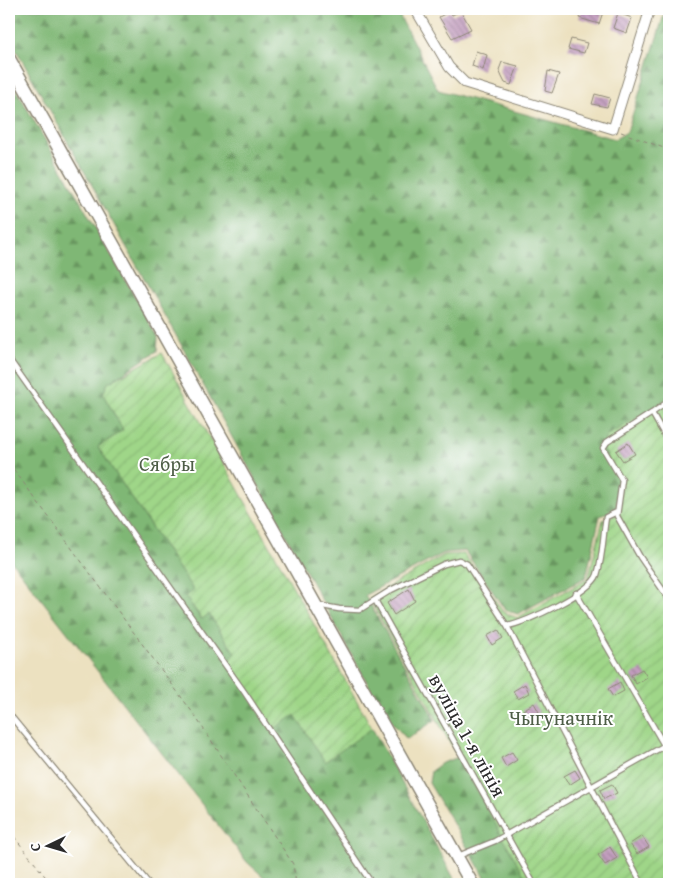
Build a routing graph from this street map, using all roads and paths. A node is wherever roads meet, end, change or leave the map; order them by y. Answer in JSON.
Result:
{"nodes":[{"id":1,"x":415,"y":9,"type":"edge"},
{"id":2,"x":650,"y":9,"type":"edge"},
{"id":3,"x":9,"y":59,"type":"edge"},
{"id":4,"x":613,"y":129,"type":"junction"},
{"id":5,"x":669,"y":150,"type":"edge"},
{"id":6,"x":9,"y":359,"type":"edge"},
{"id":7,"x":669,"y":401,"type":"edge"},
{"id":8,"x":652,"y":413,"type":"junction"},
{"id":9,"x":669,"y":444,"type":"edge"},
{"id":10,"x":9,"y":463,"type":"edge"},
{"id":11,"x":618,"y":512,"type":"junction"},
{"id":12,"x":576,"y":593,"type":"junction"},
{"id":13,"x":669,"y":599,"type":"edge"},
{"id":14,"x":375,"y":600,"type":"junction"},
{"id":15,"x":316,"y":604,"type":"junction"},
{"id":16,"x":507,"y":626,"type":"junction"},
{"id":17,"x":9,"y":714,"type":"edge"},
{"id":18,"x":667,"y":744,"type":"edge"},
{"id":19,"x":669,"y":750,"type":"edge"},
{"id":20,"x":592,"y":787,"type":"junction"},
{"id":21,"x":9,"y":830,"type":"edge"},
{"id":22,"x":506,"y":834,"type":"junction"},
{"id":23,"x":457,"y":857,"type":"junction"},
{"id":24,"x":51,"y":884,"type":"edge"},
{"id":25,"x":149,"y":884,"type":"edge"},
{"id":26,"x":296,"y":884,"type":"edge"},
{"id":27,"x":372,"y":884,"type":"edge"},
{"id":28,"x":472,"y":884,"type":"edge"},
{"id":29,"x":534,"y":884,"type":"edge"},
{"id":30,"x":642,"y":884,"type":"edge"}],
"edges":[{"from":1,"to":4,"type":"street"},
{"from":2,"to":4,"type":"street"},
{"from":3,"to":15,"type":"main road"},
{"from":4,"to":5,"type":"path"},
{"from":6,"to":27,"type":"lane"},
{"from":7,"to":8,"type":"lane"},
{"from":8,"to":9,"type":"lane"},
{"from":8,"to":11,"type":"lane"},
{"from":10,"to":26,"type":"path"},
{"from":11,"to":12,"type":"lane"},
{"from":11,"to":13,"type":"lane"},
{"from":12,"to":16,"type":"lane"},
{"from":12,"to":18,"type":"lane"},
{"from":14,"to":15,"type":"lane"},
{"from":14,"to":16,"type":"lane"},
{"from":14,"to":22,"type":"lane","name":"вуліца 1-я лінія"},
{"from":15,"to":23,"type":"main road"},
{"from":16,"to":20,"type":"lane"},
{"from":17,"to":25,"type":"lane"},
{"from":18,"to":19,"type":"lane"},
{"from":18,"to":20,"type":"lane"},
{"from":20,"to":22,"type":"lane"},
{"from":20,"to":30,"type":"lane"},
{"from":21,"to":24,"type":"path"},
{"from":22,"to":23,"type":"lane"},
{"from":22,"to":29,"type":"lane","name":"вуліца 1-я лінія"},
{"from":23,"to":28,"type":"main road"}]}
